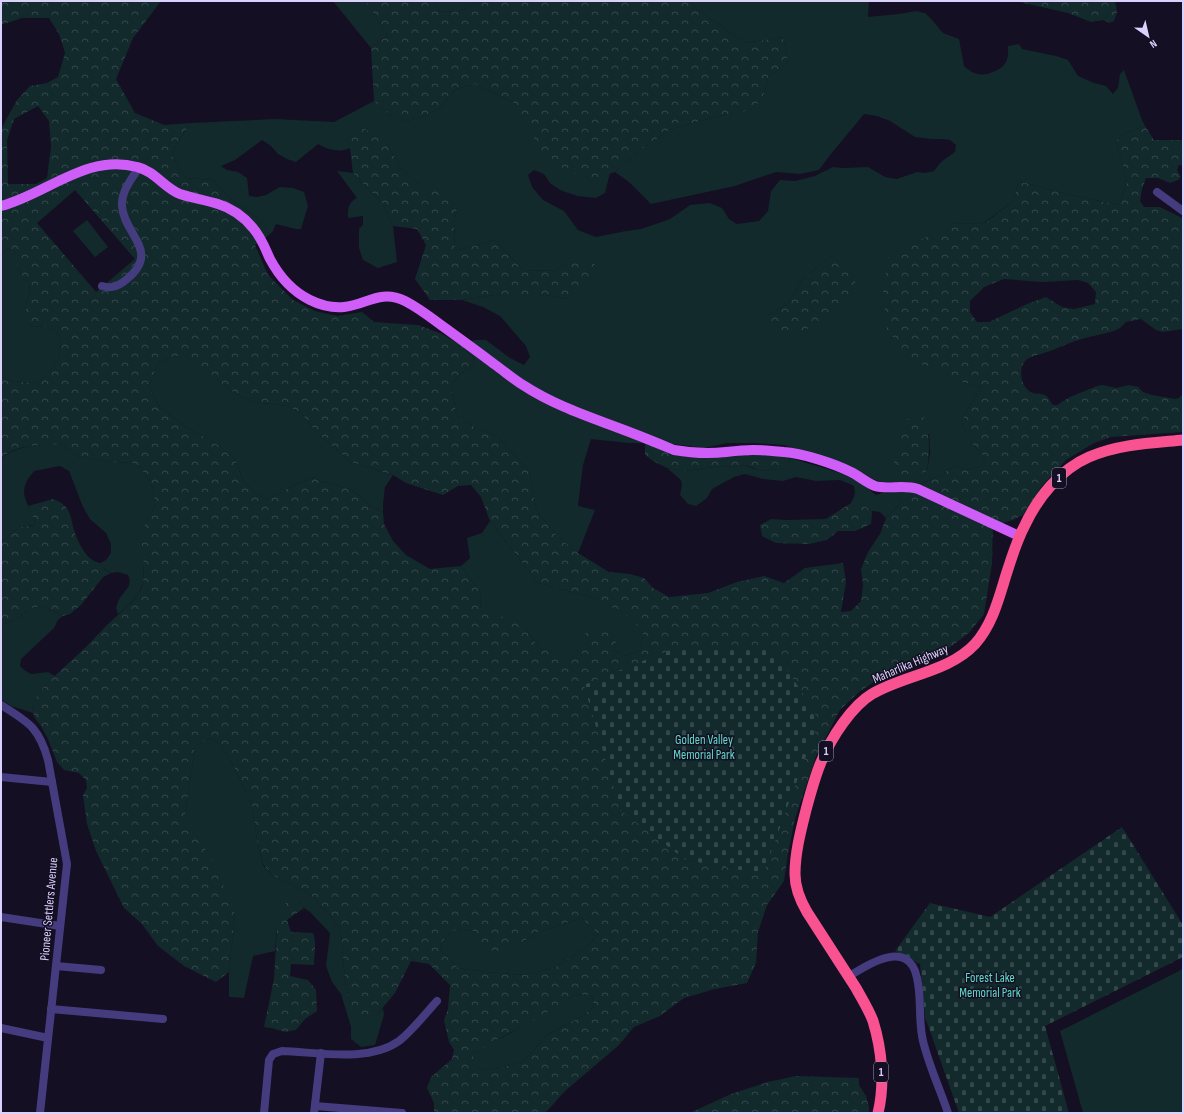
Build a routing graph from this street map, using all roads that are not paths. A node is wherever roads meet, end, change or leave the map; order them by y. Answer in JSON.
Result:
{"nodes":[{"id":1,"x":139,"y":167,"type":"junction"},
{"id":2,"x":1157,"y":192,"type":"dead end"},
{"id":3,"x":1,"y":206,"type":"edge"},
{"id":4,"x":1183,"y":211,"type":"edge"},
{"id":5,"x":102,"y":286,"type":"dead end"},
{"id":6,"x":1183,"y":440,"type":"edge"},
{"id":7,"x":1019,"y":536,"type":"junction"},
{"id":8,"x":1,"y":705,"type":"edge"},
{"id":9,"x":1,"y":776,"type":"edge"},
{"id":10,"x":52,"y":782,"type":"junction"},
{"id":11,"x":1,"y":917,"type":"edge"},
{"id":12,"x":60,"y":926,"type":"junction"},
{"id":13,"x":56,"y":966,"type":"junction"},
{"id":14,"x":101,"y":970,"type":"dead end"},
{"id":15,"x":848,"y":976,"type":"junction"},
{"id":16,"x":437,"y":1001,"type":"dead end"},
{"id":17,"x":51,"y":1009,"type":"junction"},
{"id":18,"x":163,"y":1019,"type":"dead end"},
{"id":19,"x":1,"y":1028,"type":"edge"},
{"id":20,"x":48,"y":1038,"type":"junction"},
{"id":21,"x":321,"y":1053,"type":"junction"},
{"id":22,"x":315,"y":1109,"type":"edge"},
{"id":23,"x":40,"y":1113,"type":"edge"},
{"id":24,"x":264,"y":1113,"type":"edge"},
{"id":25,"x":402,"y":1113,"type":"edge"},
{"id":26,"x":878,"y":1113,"type":"edge"},
{"id":27,"x":948,"y":1113,"type":"edge"}],
"edges":[{"from":1,"to":3,"type":"main road"},
{"from":1,"to":5,"type":"street"},
{"from":1,"to":7,"type":"main road"},
{"from":2,"to":4,"type":"street"},
{"from":6,"to":7,"type":"highway","name":"Maharlika Highway","number":"1"},
{"from":7,"to":15,"type":"highway","name":"Maharlika Highway","number":"1"},
{"from":8,"to":10,"type":"street","name":"Pioneer Settlers Avenue"},
{"from":9,"to":10,"type":"street"},
{"from":10,"to":12,"type":"street","name":"Pioneer Settlers Avenue"},
{"from":11,"to":12,"type":"street"},
{"from":12,"to":13,"type":"street","name":"Pioneer Settlers Avenue"},
{"from":13,"to":14,"type":"street"},
{"from":13,"to":17,"type":"street","name":"Pioneer Settlers Avenue"},
{"from":15,"to":26,"type":"highway","number":"1"},
{"from":15,"to":27,"type":"street"},
{"from":16,"to":21,"type":"street"},
{"from":17,"to":18,"type":"street"},
{"from":17,"to":20,"type":"street","name":"Pioneer Settlers Avenue"},
{"from":19,"to":20,"type":"street"},
{"from":20,"to":23,"type":"street","name":"Pioneer Settlers Avenue"},
{"from":21,"to":22,"type":"street"},
{"from":21,"to":24,"type":"street"},
{"from":22,"to":25,"type":"street"}]}
